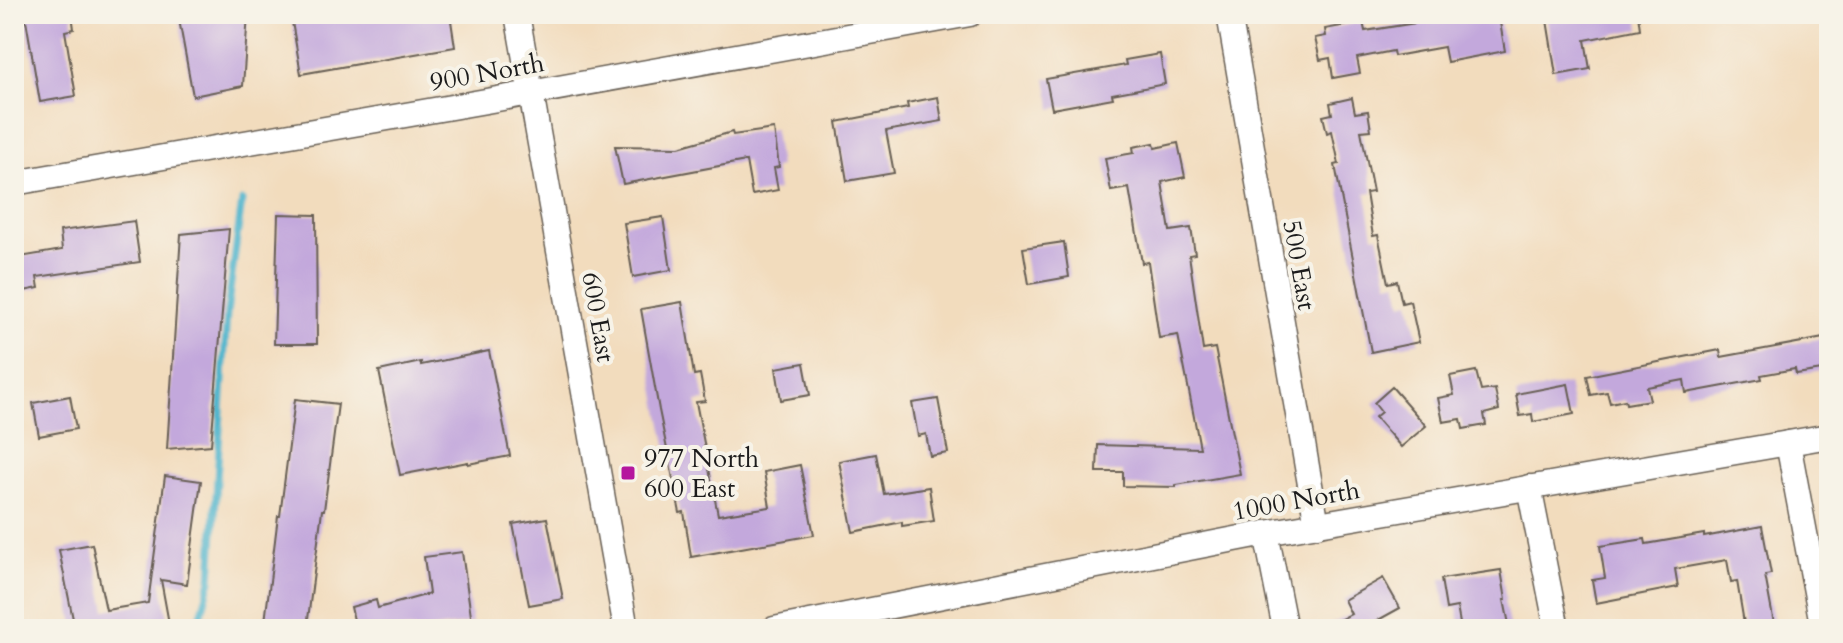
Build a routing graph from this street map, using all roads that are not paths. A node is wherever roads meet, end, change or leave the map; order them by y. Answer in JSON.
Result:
{"nodes":[{"id":1,"x":517,"y":14,"type":"edge"},
{"id":2,"x":970,"y":14,"type":"edge"},
{"id":3,"x":1229,"y":14,"type":"edge"},
{"id":4,"x":531,"y":93,"type":"junction"},
{"id":5,"x":14,"y":183,"type":"edge"},
{"id":6,"x":1829,"y":436,"type":"edge"},
{"id":7,"x":1788,"y":443,"type":"junction"},
{"id":8,"x":1529,"y":487,"type":"junction"},
{"id":9,"x":1317,"y":525,"type":"junction"},
{"id":10,"x":1266,"y":533,"type":"junction"},
{"id":11,"x":626,"y":629,"type":"edge"},
{"id":12,"x":774,"y":629,"type":"edge"},
{"id":13,"x":1285,"y":629,"type":"edge"},
{"id":14,"x":1557,"y":629,"type":"edge"},
{"id":15,"x":1823,"y":629,"type":"edge"}],
"edges":[{"from":1,"to":4,"type":"street","name":"600 East"},
{"from":2,"to":4,"type":"street","name":"900 North"},
{"from":3,"to":9,"type":"street","name":"500 East"},
{"from":4,"to":5,"type":"street","name":"900 North"},
{"from":4,"to":11,"type":"street","name":"600 East"},
{"from":6,"to":7,"type":"street","name":"1000 North"},
{"from":7,"to":8,"type":"street","name":"1000 North"},
{"from":7,"to":15,"type":"street"},
{"from":8,"to":9,"type":"street","name":"1000 North"},
{"from":8,"to":14,"type":"street"},
{"from":9,"to":10,"type":"street","name":"1000 North"},
{"from":10,"to":12,"type":"street","name":"1000 North"},
{"from":10,"to":13,"type":"street"}]}
